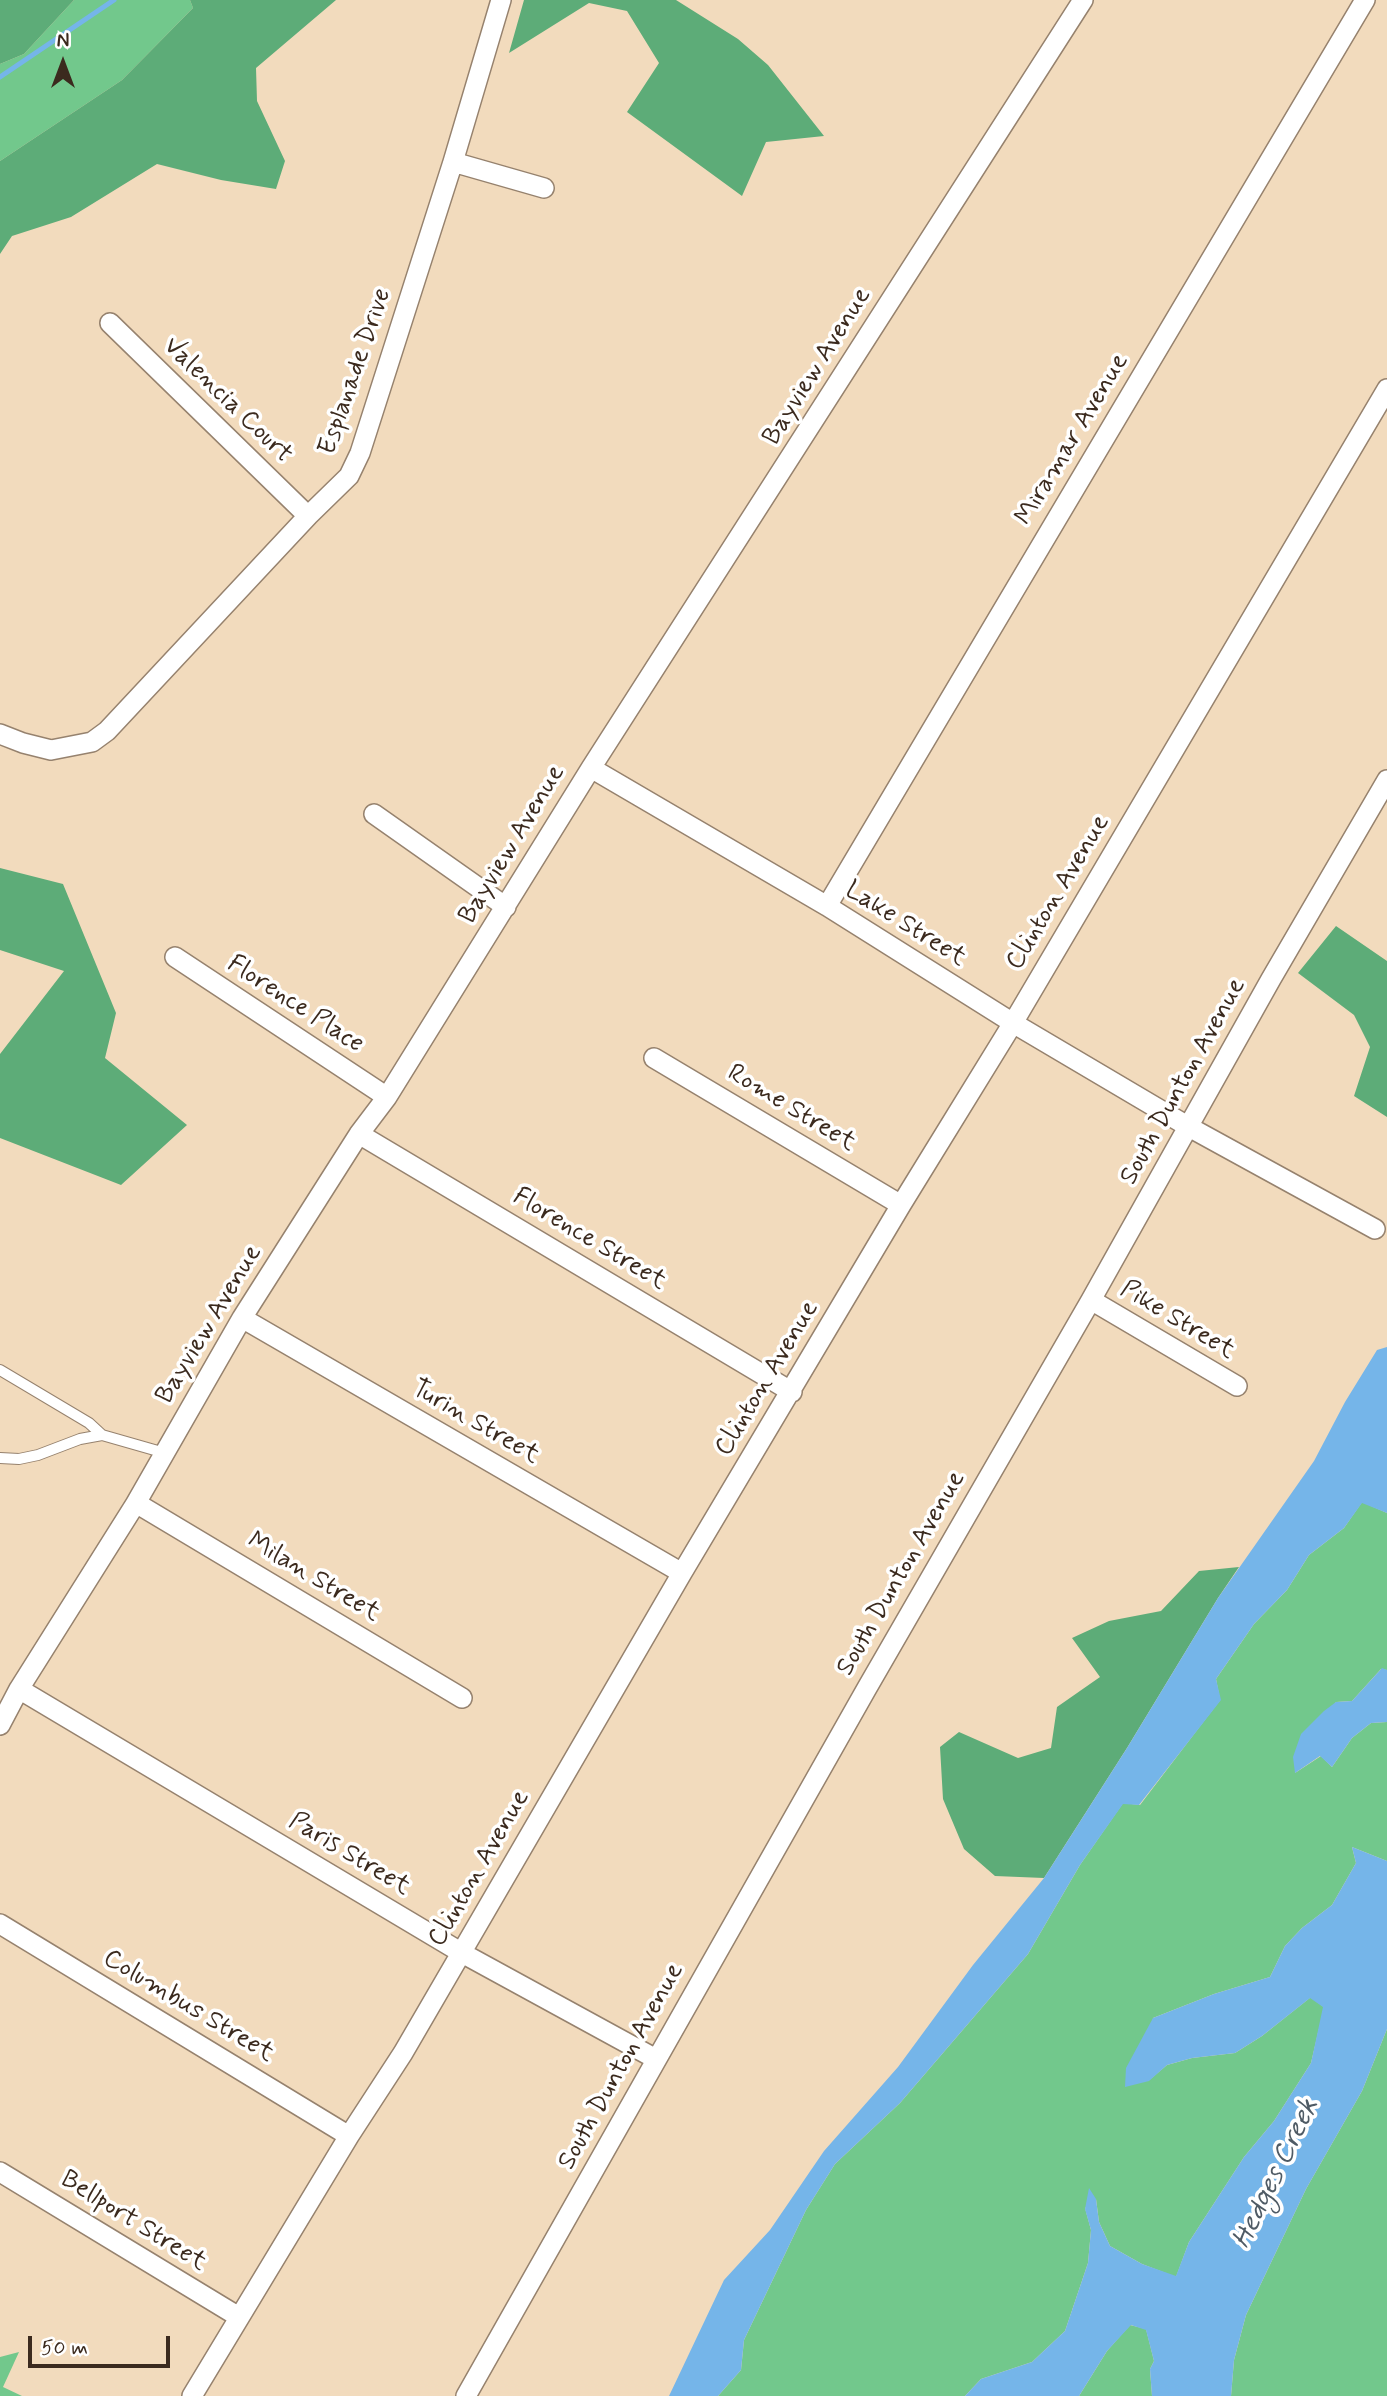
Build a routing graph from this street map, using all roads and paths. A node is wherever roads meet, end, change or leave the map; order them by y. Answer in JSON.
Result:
{"nodes":[{"id":1,"x":501,"y":0,"type":"edge"},
{"id":2,"x":1083,"y":0,"type":"edge"},
{"id":3,"x":1365,"y":0,"type":"edge"},
{"id":4,"x":453,"y":162,"type":"junction"},
{"id":5,"x":544,"y":188,"type":"dead end"},
{"id":6,"x":110,"y":323,"type":"dead end"},
{"id":7,"x":1387,"y":389,"type":"edge"},
{"id":8,"x":308,"y":516,"type":"junction"},
{"id":9,"x":0,"y":734,"type":"edge"},
{"id":10,"x":592,"y":768,"type":"junction"},
{"id":11,"x":1387,"y":780,"type":"edge"},
{"id":12,"x":374,"y":814,"type":"dead end"},
{"id":13,"x":827,"y":906,"type":"junction"},
{"id":14,"x":506,"y":907,"type":"junction"},
{"id":15,"x":175,"y":957,"type":"dead end"},
{"id":16,"x":1013,"y":1023,"type":"junction"},
{"id":17,"x":654,"y":1058,"type":"dead end"},
{"id":18,"x":387,"y":1097,"type":"junction"},
{"id":19,"x":1189,"y":1127,"type":"junction"},
{"id":20,"x":359,"y":1134,"type":"junction"},
{"id":21,"x":901,"y":1205,"type":"junction"},
{"id":22,"x":1375,"y":1229,"type":"dead end"},
{"id":23,"x":1091,"y":1300,"type":"junction"},
{"id":24,"x":242,"y":1318,"type":"junction"},
{"id":25,"x":0,"y":1370,"type":"edge"},
{"id":26,"x":1237,"y":1386,"type":"dead end"},
{"id":27,"x":792,"y":1392,"type":"junction"},
{"id":28,"x":102,"y":1435,"type":"junction"},
{"id":29,"x":165,"y":1453,"type":"junction"},
{"id":30,"x":0,"y":1458,"type":"edge"},
{"id":31,"x":136,"y":1503,"type":"junction"},
{"id":32,"x":682,"y":1573,"type":"junction"},
{"id":33,"x":19,"y":1689,"type":"junction"},
{"id":34,"x":462,"y":1698,"type":"dead end"},
{"id":35,"x":0,"y":1725,"type":"edge"},
{"id":36,"x":0,"y":1924,"type":"edge"},
{"id":37,"x":462,"y":1953,"type":"junction"},
{"id":38,"x":656,"y":2059,"type":"junction"},
{"id":39,"x":349,"y":2136,"type":"junction"},
{"id":40,"x":0,"y":2172,"type":"edge"},
{"id":41,"x":239,"y":2317,"type":"junction"},
{"id":42,"x":192,"y":2396,"type":"edge"},
{"id":43,"x":467,"y":2396,"type":"edge"}],
"edges":[{"from":1,"to":4,"type":"street","name":"Esplanade Drive"},
{"from":2,"to":10,"type":"street","name":"Bayview Avenue"},
{"from":3,"to":13,"type":"street","name":"Miramar Avenue"},
{"from":4,"to":5,"type":"street"},
{"from":4,"to":8,"type":"street","name":"Esplanade Drive"},
{"from":6,"to":8,"type":"street","name":"Valencia Court"},
{"from":7,"to":16,"type":"street","name":"Clinton Avenue"},
{"from":8,"to":9,"type":"street","name":"Esplanade Drive"},
{"from":10,"to":13,"type":"street","name":"Lake Street"},
{"from":10,"to":14,"type":"street","name":"Bayview Avenue"},
{"from":11,"to":19,"type":"street","name":"South Dunton Avenue"},
{"from":12,"to":14,"type":"street"},
{"from":13,"to":16,"type":"street","name":"Lake Street"},
{"from":14,"to":18,"type":"street","name":"Bayview Avenue"},
{"from":15,"to":18,"type":"street","name":"Florence Place"},
{"from":16,"to":19,"type":"street","name":"Lake Street"},
{"from":16,"to":21,"type":"street","name":"Clinton Avenue"},
{"from":17,"to":21,"type":"street","name":"Rome Street"},
{"from":18,"to":20,"type":"street","name":"Bayview Avenue"},
{"from":19,"to":22,"type":"street","name":"Lake Street"},
{"from":19,"to":23,"type":"street","name":"South Dunton Avenue"},
{"from":20,"to":24,"type":"street","name":"Bayview Avenue"},
{"from":20,"to":27,"type":"street","name":"Florence Street"},
{"from":21,"to":27,"type":"street","name":"Clinton Avenue"},
{"from":23,"to":26,"type":"street","name":"Pike Street"},
{"from":23,"to":38,"type":"street","name":"South Dunton Avenue"},
{"from":24,"to":29,"type":"street","name":"Bayview Avenue"},
{"from":24,"to":32,"type":"street","name":"Turin Street"},
{"from":25,"to":28,"type":"lane"},
{"from":27,"to":32,"type":"street","name":"Clinton Avenue"},
{"from":28,"to":29,"type":"lane"},
{"from":28,"to":30,"type":"lane"},
{"from":29,"to":31,"type":"street","name":"Bayview Avenue"},
{"from":31,"to":33,"type":"street","name":"Bayview Avenue"},
{"from":31,"to":34,"type":"street","name":"Milan Street"},
{"from":32,"to":37,"type":"street","name":"Clinton Avenue"},
{"from":33,"to":35,"type":"street","name":"Bayview Avenue"},
{"from":33,"to":37,"type":"street","name":"Paris Street"},
{"from":36,"to":39,"type":"street","name":"Columbus Street"},
{"from":37,"to":38,"type":"street","name":"Paris Street"},
{"from":37,"to":39,"type":"street","name":"Clinton Avenue"},
{"from":38,"to":43,"type":"street","name":"South Dunton Avenue"},
{"from":39,"to":41,"type":"street","name":"Clinton Avenue"},
{"from":40,"to":41,"type":"street","name":"Bellport Street"},
{"from":41,"to":42,"type":"street","name":"Clinton Avenue"}]}
